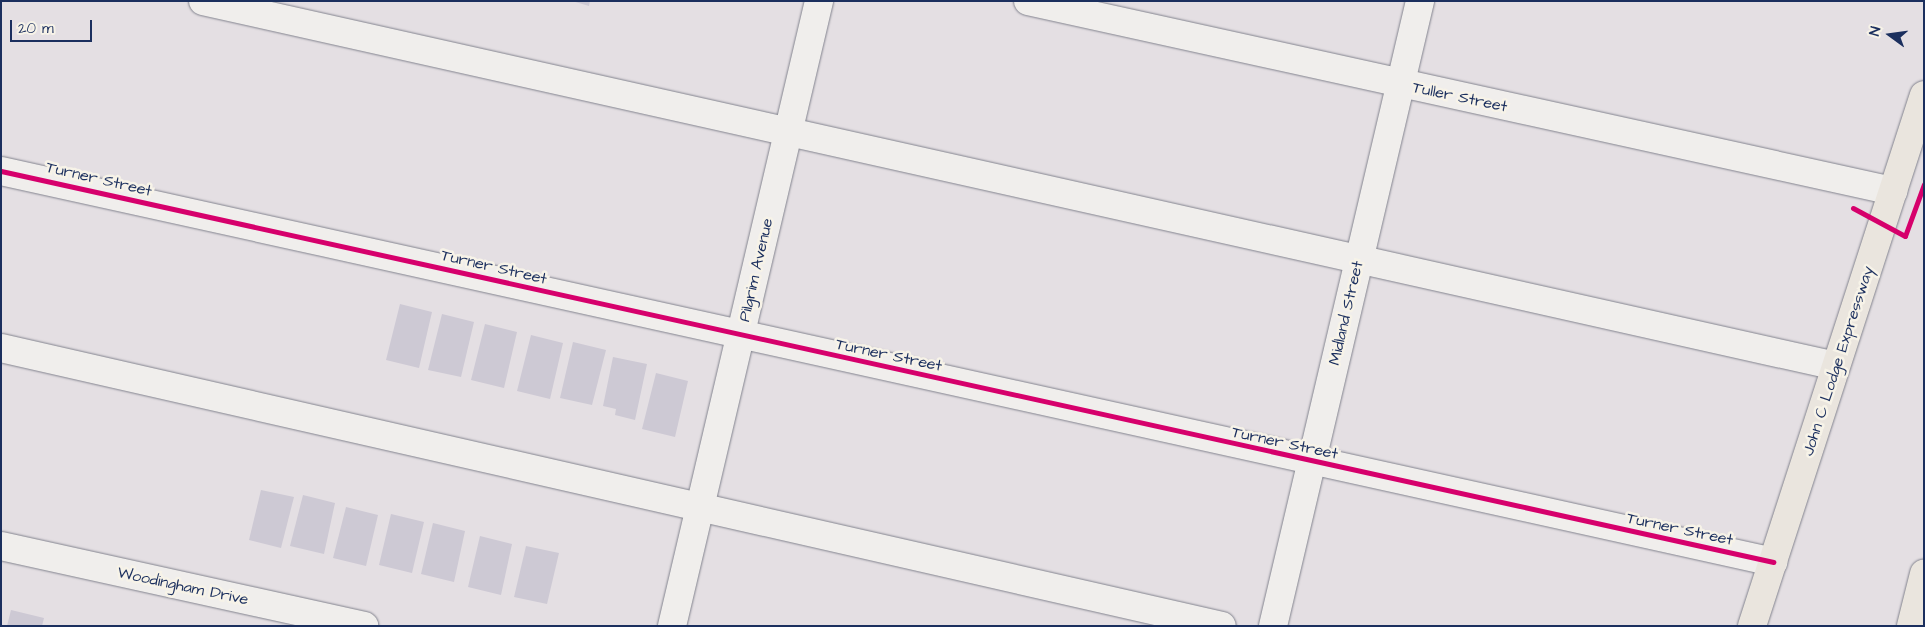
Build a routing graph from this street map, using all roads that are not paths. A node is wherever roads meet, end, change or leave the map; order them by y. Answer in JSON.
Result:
{"nodes":[{"id":1,"x":203,"y":1,"type":"edge"},
{"id":2,"x":820,"y":1,"type":"edge"},
{"id":3,"x":1028,"y":1,"type":"edge"},
{"id":4,"x":1420,"y":1,"type":"edge"},
{"id":5,"x":1400,"y":84,"type":"junction"},
{"id":6,"x":1924,"y":95,"type":"edge"},
{"id":7,"x":788,"y":132,"type":"junction"},
{"id":8,"x":1,"y":170,"type":"edge"},
{"id":9,"x":1893,"y":191,"type":"junction"},
{"id":10,"x":1360,"y":258,"type":"junction"},
{"id":11,"x":741,"y":335,"type":"junction"},
{"id":12,"x":1,"y":348,"type":"edge"},
{"id":13,"x":1836,"y":366,"type":"junction"},
{"id":14,"x":1312,"y":461,"type":"junction"},
{"id":15,"x":700,"y":506,"type":"junction"},
{"id":16,"x":1,"y":546,"type":"edge"},
{"id":17,"x":1773,"y":562,"type":"junction"},
{"id":18,"x":1924,"y":574,"type":"edge"},
{"id":19,"x":364,"y":626,"type":"edge"},
{"id":20,"x":672,"y":626,"type":"edge"},
{"id":21,"x":1222,"y":626,"type":"edge"},
{"id":22,"x":1273,"y":626,"type":"edge"},
{"id":23,"x":1752,"y":626,"type":"edge"},
{"id":24,"x":1911,"y":626,"type":"edge"}],
"edges":[{"from":1,"to":7,"type":"street"},
{"from":2,"to":7,"type":"street","name":"Pilgrim Avenue"},
{"from":3,"to":5,"type":"street","name":"Tuller Street"},
{"from":4,"to":5,"type":"street","name":"Midland Street"},
{"from":5,"to":9,"type":"street","name":"Tuller Street"},
{"from":5,"to":10,"type":"street","name":"Midland Street"},
{"from":6,"to":9,"type":"main road","name":"John C Lodge Expressway"},
{"from":7,"to":10,"type":"street"},
{"from":7,"to":11,"type":"street","name":"Pilgrim Avenue"},
{"from":8,"to":11,"type":"street","name":"Turner Street"},
{"from":9,"to":13,"type":"main road","name":"John C Lodge Expressway"},
{"from":10,"to":13,"type":"street"},
{"from":10,"to":14,"type":"street","name":"Midland Street"},
{"from":11,"to":14,"type":"street","name":"Turner Street"},
{"from":11,"to":15,"type":"street","name":"Pilgrim Avenue"},
{"from":12,"to":15,"type":"street"},
{"from":13,"to":17,"type":"main road","name":"John C Lodge Expressway"},
{"from":14,"to":17,"type":"street","name":"Turner Street"},
{"from":14,"to":22,"type":"street","name":"Midland Street"},
{"from":15,"to":20,"type":"street","name":"Pilgrim Avenue"},
{"from":15,"to":21,"type":"street"},
{"from":16,"to":19,"type":"street","name":"Woodingham Drive"},
{"from":17,"to":23,"type":"main road","name":"John C Lodge Expressway"},
{"from":18,"to":24,"type":"main road"}]}
